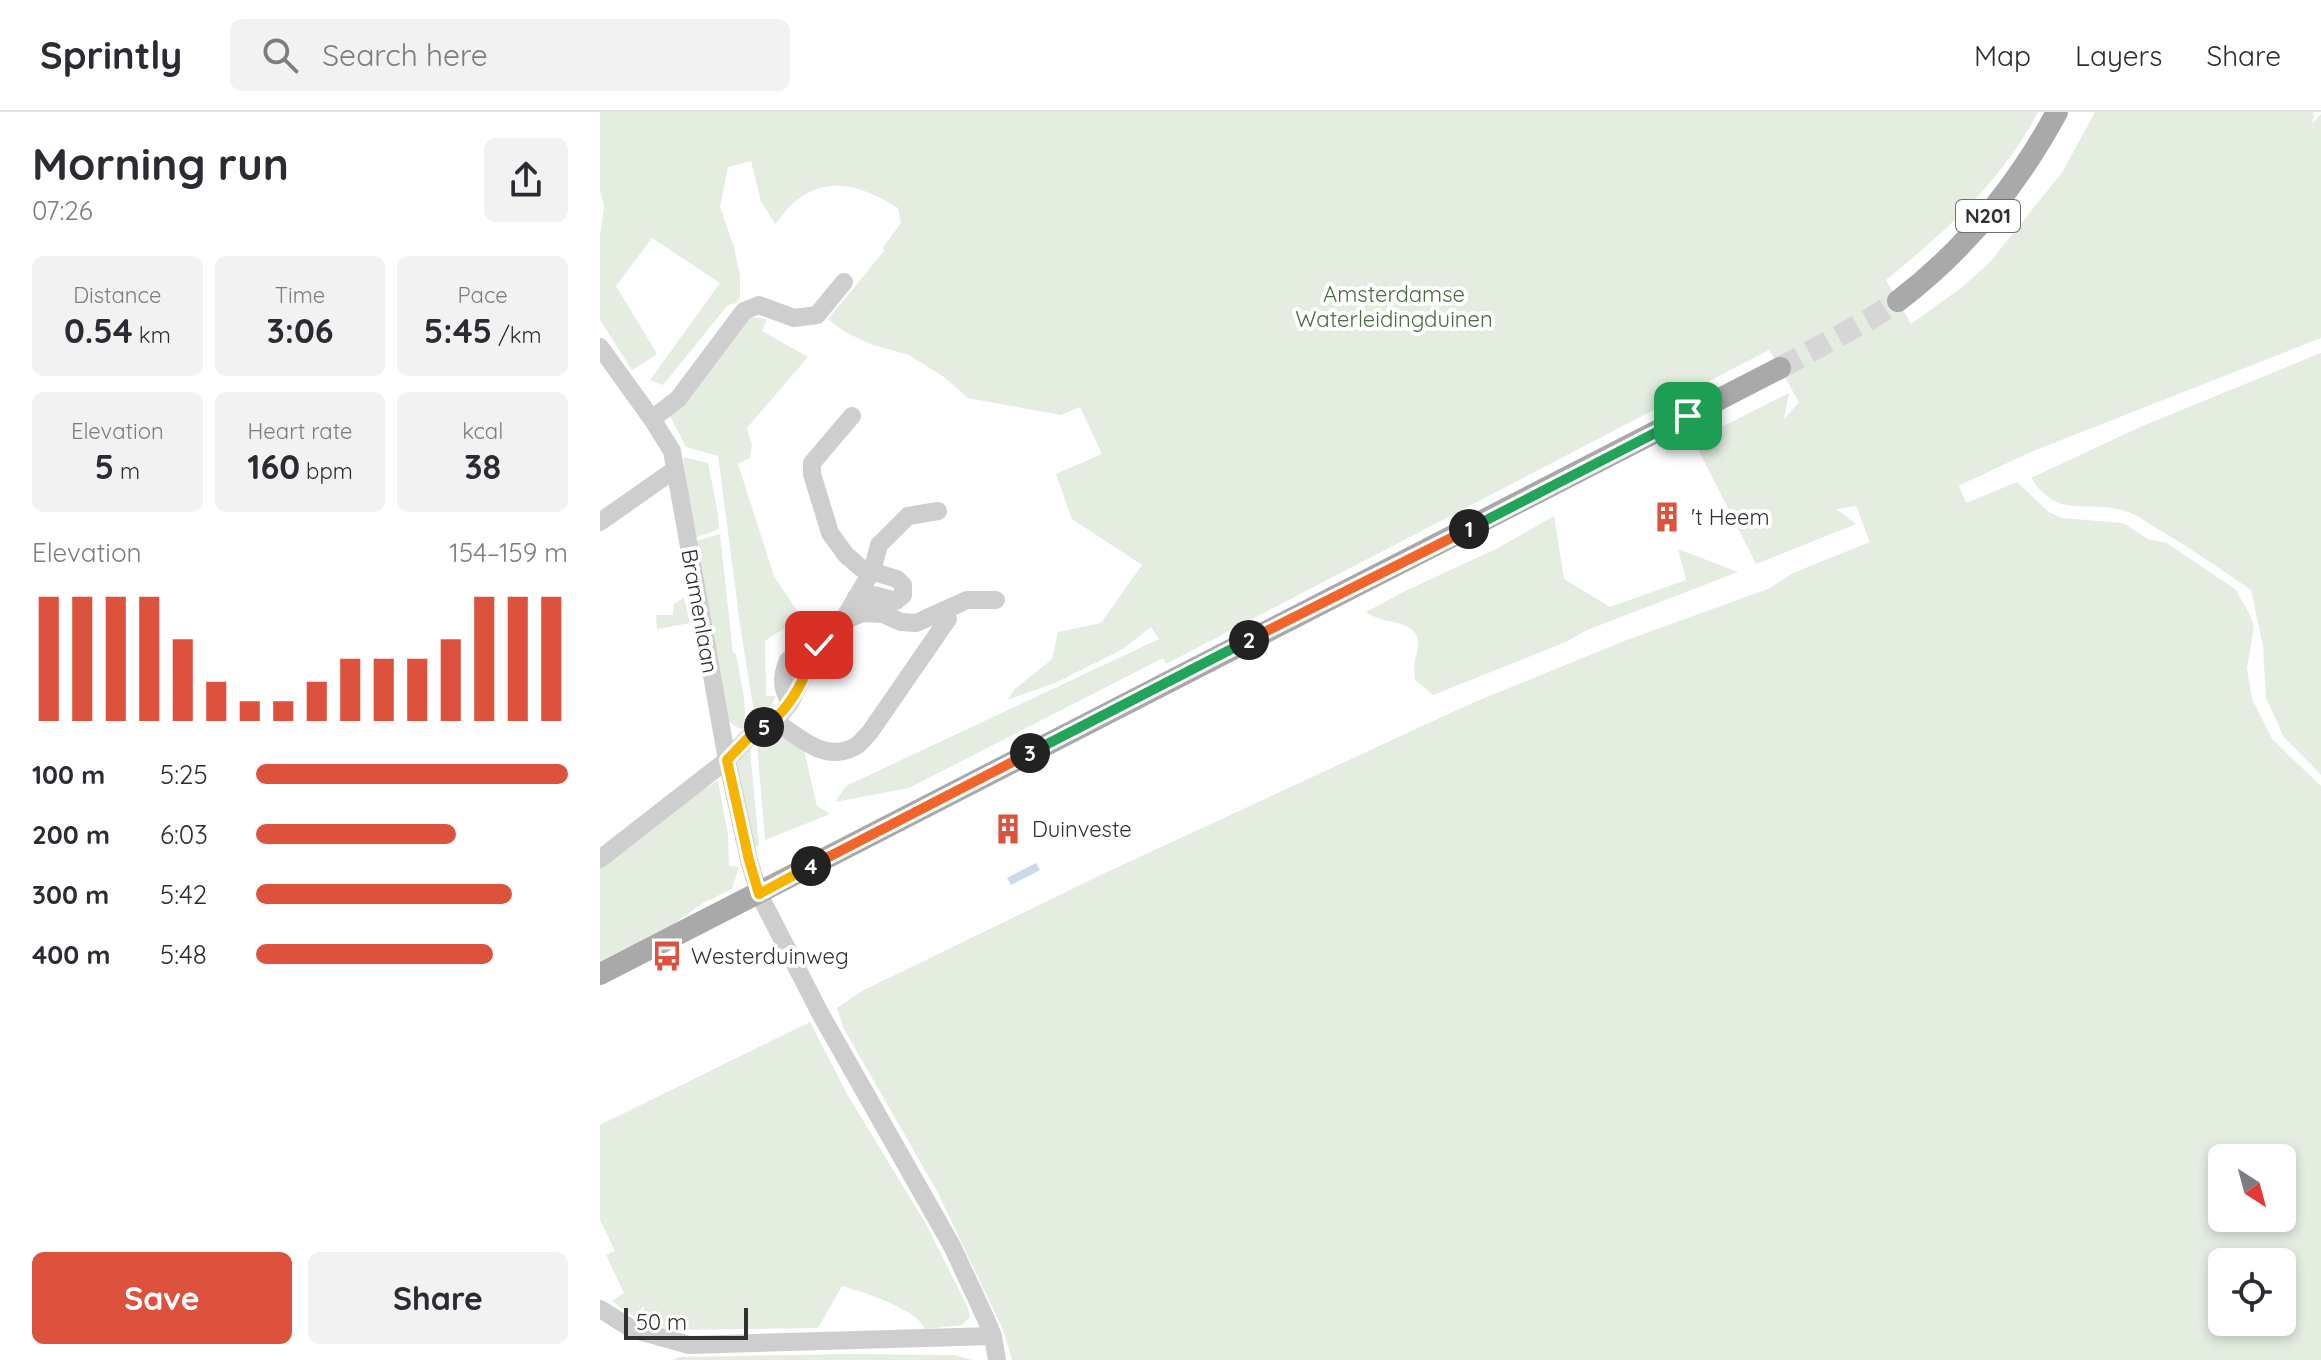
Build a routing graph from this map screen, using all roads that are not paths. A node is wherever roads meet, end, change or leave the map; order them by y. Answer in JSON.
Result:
{"nodes":[{"id":1,"x":2057,"y":112,"type":"edge"},
{"id":2,"x":844,"y":282,"type":"dead end"},
{"id":3,"x":1898,"y":301,"type":"tunnel mouth"},
{"id":4,"x":600,"y":347,"type":"edge"},
{"id":5,"x":1780,"y":368,"type":"tunnel mouth"},
{"id":6,"x":852,"y":416,"type":"dead end"},
{"id":7,"x":652,"y":419,"type":"junction"},
{"id":8,"x":674,"y":470,"type":"junction"},
{"id":9,"x":938,"y":511,"type":"dead end"},
{"id":10,"x":600,"y":522,"type":"edge"},
{"id":11,"x":872,"y":571,"type":"junction"},
{"id":12,"x":856,"y":597,"type":"junction"},
{"id":13,"x":996,"y":600,"type":"dead end"},
{"id":14,"x":948,"y":619,"type":"dead end"},
{"id":15,"x":842,"y":622,"type":"junction"},
{"id":16,"x":775,"y":721,"type":"junction"},
{"id":17,"x":727,"y":760,"type":"junction"},
{"id":18,"x":600,"y":859,"type":"edge"},
{"id":19,"x":759,"y":894,"type":"junction"},
{"id":20,"x":600,"y":974,"type":"edge"},
{"id":21,"x":600,"y":1309,"type":"edge"},
{"id":22,"x":993,"y":1336,"type":"junction"},
{"id":23,"x":997,"y":1360,"type":"edge"}],
"edges":[{"from":1,"to":3,"type":"main road","number":"N201"},
{"from":2,"to":7,"type":"street"},
{"from":4,"to":7,"type":"street","name":"Bramenlaan"},
{"from":5,"to":19,"type":"main road"},
{"from":6,"to":11,"type":"street"},
{"from":7,"to":8,"type":"street","name":"Bramenlaan"},
{"from":8,"to":10,"type":"street"},
{"from":8,"to":17,"type":"street","name":"Bramenlaan"},
{"from":9,"to":11,"type":"street"},
{"from":11,"to":12,"type":"street"},
{"from":11,"to":12,"type":"street"},
{"from":12,"to":15,"type":"street"},
{"from":13,"to":15,"type":"street"},
{"from":14,"to":16,"type":"street"},
{"from":15,"to":16,"type":"street"},
{"from":16,"to":17,"type":"street"},
{"from":17,"to":18,"type":"street"},
{"from":17,"to":19,"type":"street","name":"Bramenlaan"},
{"from":19,"to":20,"type":"main road"},
{"from":19,"to":22,"type":"street"},
{"from":21,"to":22,"type":"street"},
{"from":22,"to":23,"type":"street"}]}
